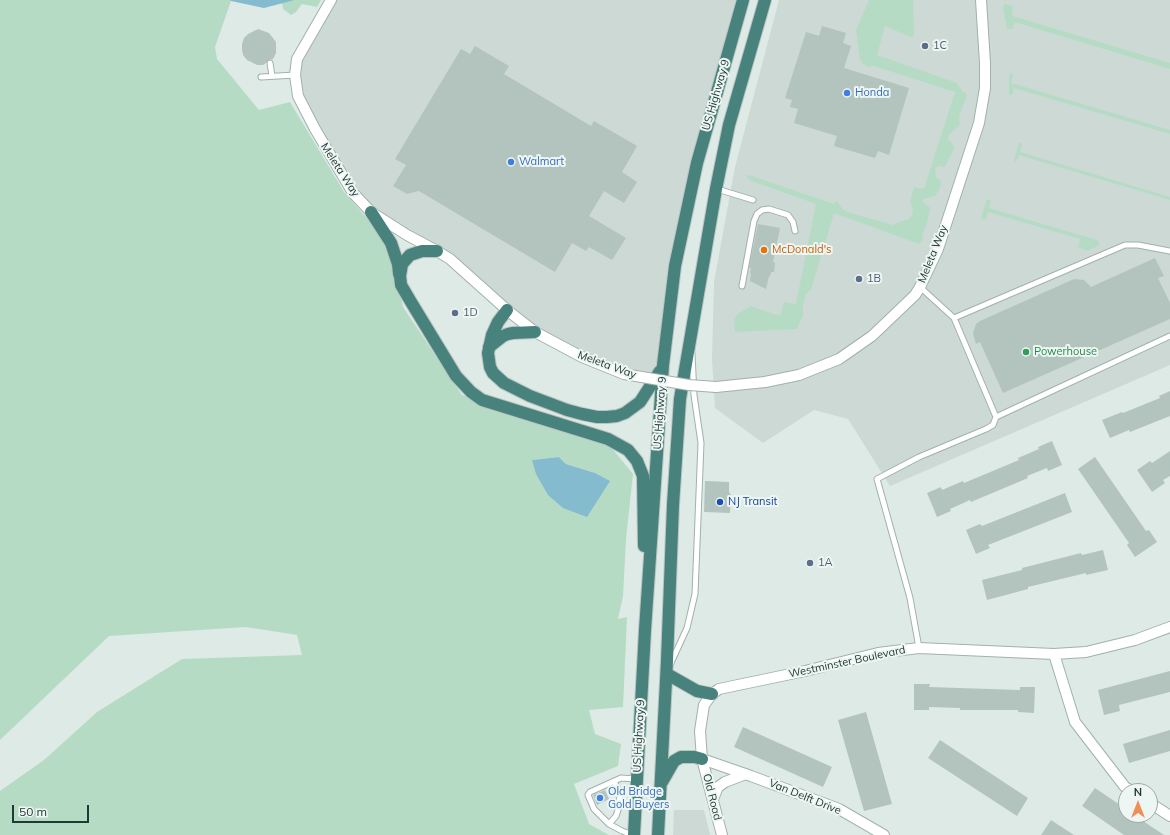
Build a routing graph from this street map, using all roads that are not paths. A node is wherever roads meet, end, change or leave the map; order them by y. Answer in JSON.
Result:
{"nodes":[{"id":1,"x":331,"y":0,"type":"edge"},
{"id":2,"x":736,"y":0,"type":"edge"},
{"id":3,"x":743,"y":0,"type":"edge"},
{"id":4,"x":765,"y":0,"type":"edge"},
{"id":5,"x":980,"y":0,"type":"edge"},
{"id":6,"x":270,"y":63,"type":"dead end"},
{"id":7,"x":723,"y":67,"type":"junction"},
{"id":8,"x":295,"y":74,"type":"junction"},
{"id":9,"x":272,"y":76,"type":"junction"},
{"id":10,"x":261,"y":78,"type":"dead end"},
{"id":11,"x":716,"y":189,"type":"junction"},
{"id":12,"x":753,"y":200,"type":"dead end"},
{"id":13,"x":371,"y":212,"type":"junction"},
{"id":14,"x":795,"y":230,"type":"dead end"},
{"id":15,"x":1170,"y":250,"type":"edge"},
{"id":16,"x":437,"y":251,"type":"junction"},
{"id":17,"x":400,"y":276,"type":"junction"},
{"id":18,"x":742,"y":286,"type":"dead end"},
{"id":19,"x":920,"y":287,"type":"junction"},
{"id":20,"x":507,"y":310,"type":"junction"},
{"id":21,"x":954,"y":318,"type":"junction"},
{"id":22,"x":691,"y":330,"type":"junction"},
{"id":23,"x":535,"y":332,"type":"junction"},
{"id":24,"x":1170,"y":336,"type":"edge"},
{"id":25,"x":489,"y":347,"type":"junction"},
{"id":26,"x":663,"y":365,"type":"junction"},
{"id":27,"x":996,"y":417,"type":"junction"},
{"id":28,"x":1170,"y":627,"type":"edge"},
{"id":29,"x":645,"y":630,"type":"junction"},
{"id":30,"x":919,"y":648,"type":"junction"},
{"id":31,"x":1054,"y":654,"type":"junction"},
{"id":32,"x":667,"y":674,"type":"junction"},
{"id":33,"x":712,"y":694,"type":"junction"},
{"id":34,"x":702,"y":759,"type":"junction"},
{"id":35,"x":746,"y":774,"type":"junction"},
{"id":36,"x":637,"y":779,"type":"junction"},
{"id":37,"x":614,"y":781,"type":"junction"},
{"id":38,"x":1122,"y":783,"type":"edge"},
{"id":39,"x":660,"y":785,"type":"junction"},
{"id":40,"x":712,"y":799,"type":"junction"},
{"id":41,"x":1158,"y":808,"type":"edge"},
{"id":42,"x":1170,"y":816,"type":"edge"},
{"id":43,"x":609,"y":824,"type":"junction"},
{"id":44,"x":634,"y":835,"type":"edge"},
{"id":45,"x":658,"y":835,"type":"edge"},
{"id":46,"x":722,"y":835,"type":"edge"},
{"id":47,"x":884,"y":835,"type":"edge"}],
"edges":[{"from":1,"to":8,"type":"street","name":"Meleta Way"},
{"from":2,"to":7,"type":"highway"},
{"from":3,"to":7,"type":"highway","name":"US Highway 9"},
{"from":4,"to":11,"type":"highway","name":"US Highway 9"},
{"from":5,"to":19,"type":"street","name":"Meleta Way"},
{"from":6,"to":9,"type":"lane"},
{"from":7,"to":26,"type":"highway","name":"US Highway 9"},
{"from":8,"to":9,"type":"lane"},
{"from":8,"to":13,"type":"street","name":"Meleta Way"},
{"from":9,"to":10,"type":"lane"},
{"from":11,"to":12,"type":"lane"},
{"from":11,"to":22,"type":"highway","name":"US Highway 9"},
{"from":13,"to":16,"type":"street","name":"Meleta Way"},
{"from":13,"to":17,"type":"highway"},
{"from":14,"to":18,"type":"lane"},
{"from":15,"to":21,"type":"lane"},
{"from":16,"to":17,"type":"highway"},
{"from":16,"to":20,"type":"street","name":"Meleta Way"},
{"from":17,"to":29,"type":"highway"},
{"from":19,"to":21,"type":"lane"},
{"from":19,"to":23,"type":"street","name":"Meleta Way","bridge":true},
{"from":20,"to":23,"type":"street","name":"Meleta Way"},
{"from":20,"to":25,"type":"highway"},
{"from":21,"to":27,"type":"lane"},
{"from":22,"to":32,"type":"highway","name":"US Highway 9"},
{"from":22,"to":32,"type":"lane"},
{"from":23,"to":25,"type":"highway"},
{"from":24,"to":27,"type":"lane"},
{"from":25,"to":26,"type":"highway"},
{"from":26,"to":29,"type":"highway","name":"US Highway 9"},
{"from":27,"to":30,"type":"lane"},
{"from":28,"to":31,"type":"street","name":"Westminster Boulevard"},
{"from":29,"to":36,"type":"highway","name":"US Highway 9"},
{"from":30,"to":31,"type":"street","name":"Westminster Boulevard"},
{"from":30,"to":33,"type":"street","name":"Westminster Boulevard"},
{"from":31,"to":38,"type":"street"},
{"from":32,"to":33,"type":"highway"},
{"from":32,"to":39,"type":"highway","name":"US Highway 9"},
{"from":33,"to":34,"type":"street"},
{"from":34,"to":35,"type":"street","name":"Van Delft Drive"},
{"from":34,"to":39,"type":"highway"},
{"from":34,"to":40,"type":"street","name":"Old Road"},
{"from":35,"to":40,"type":"street"},
{"from":35,"to":47,"type":"street","name":"Van Delft Drive"},
{"from":36,"to":37,"type":"lane"},
{"from":36,"to":44,"type":"highway","name":"US Highway 9"},
{"from":37,"to":43,"type":"lane"},
{"from":37,"to":43,"type":"lane"},
{"from":39,"to":45,"type":"highway","name":"US Highway 9"},
{"from":40,"to":46,"type":"street","name":"Old Road"},
{"from":41,"to":42,"type":"street"},
{"from":43,"to":44,"type":"lane"}]}
